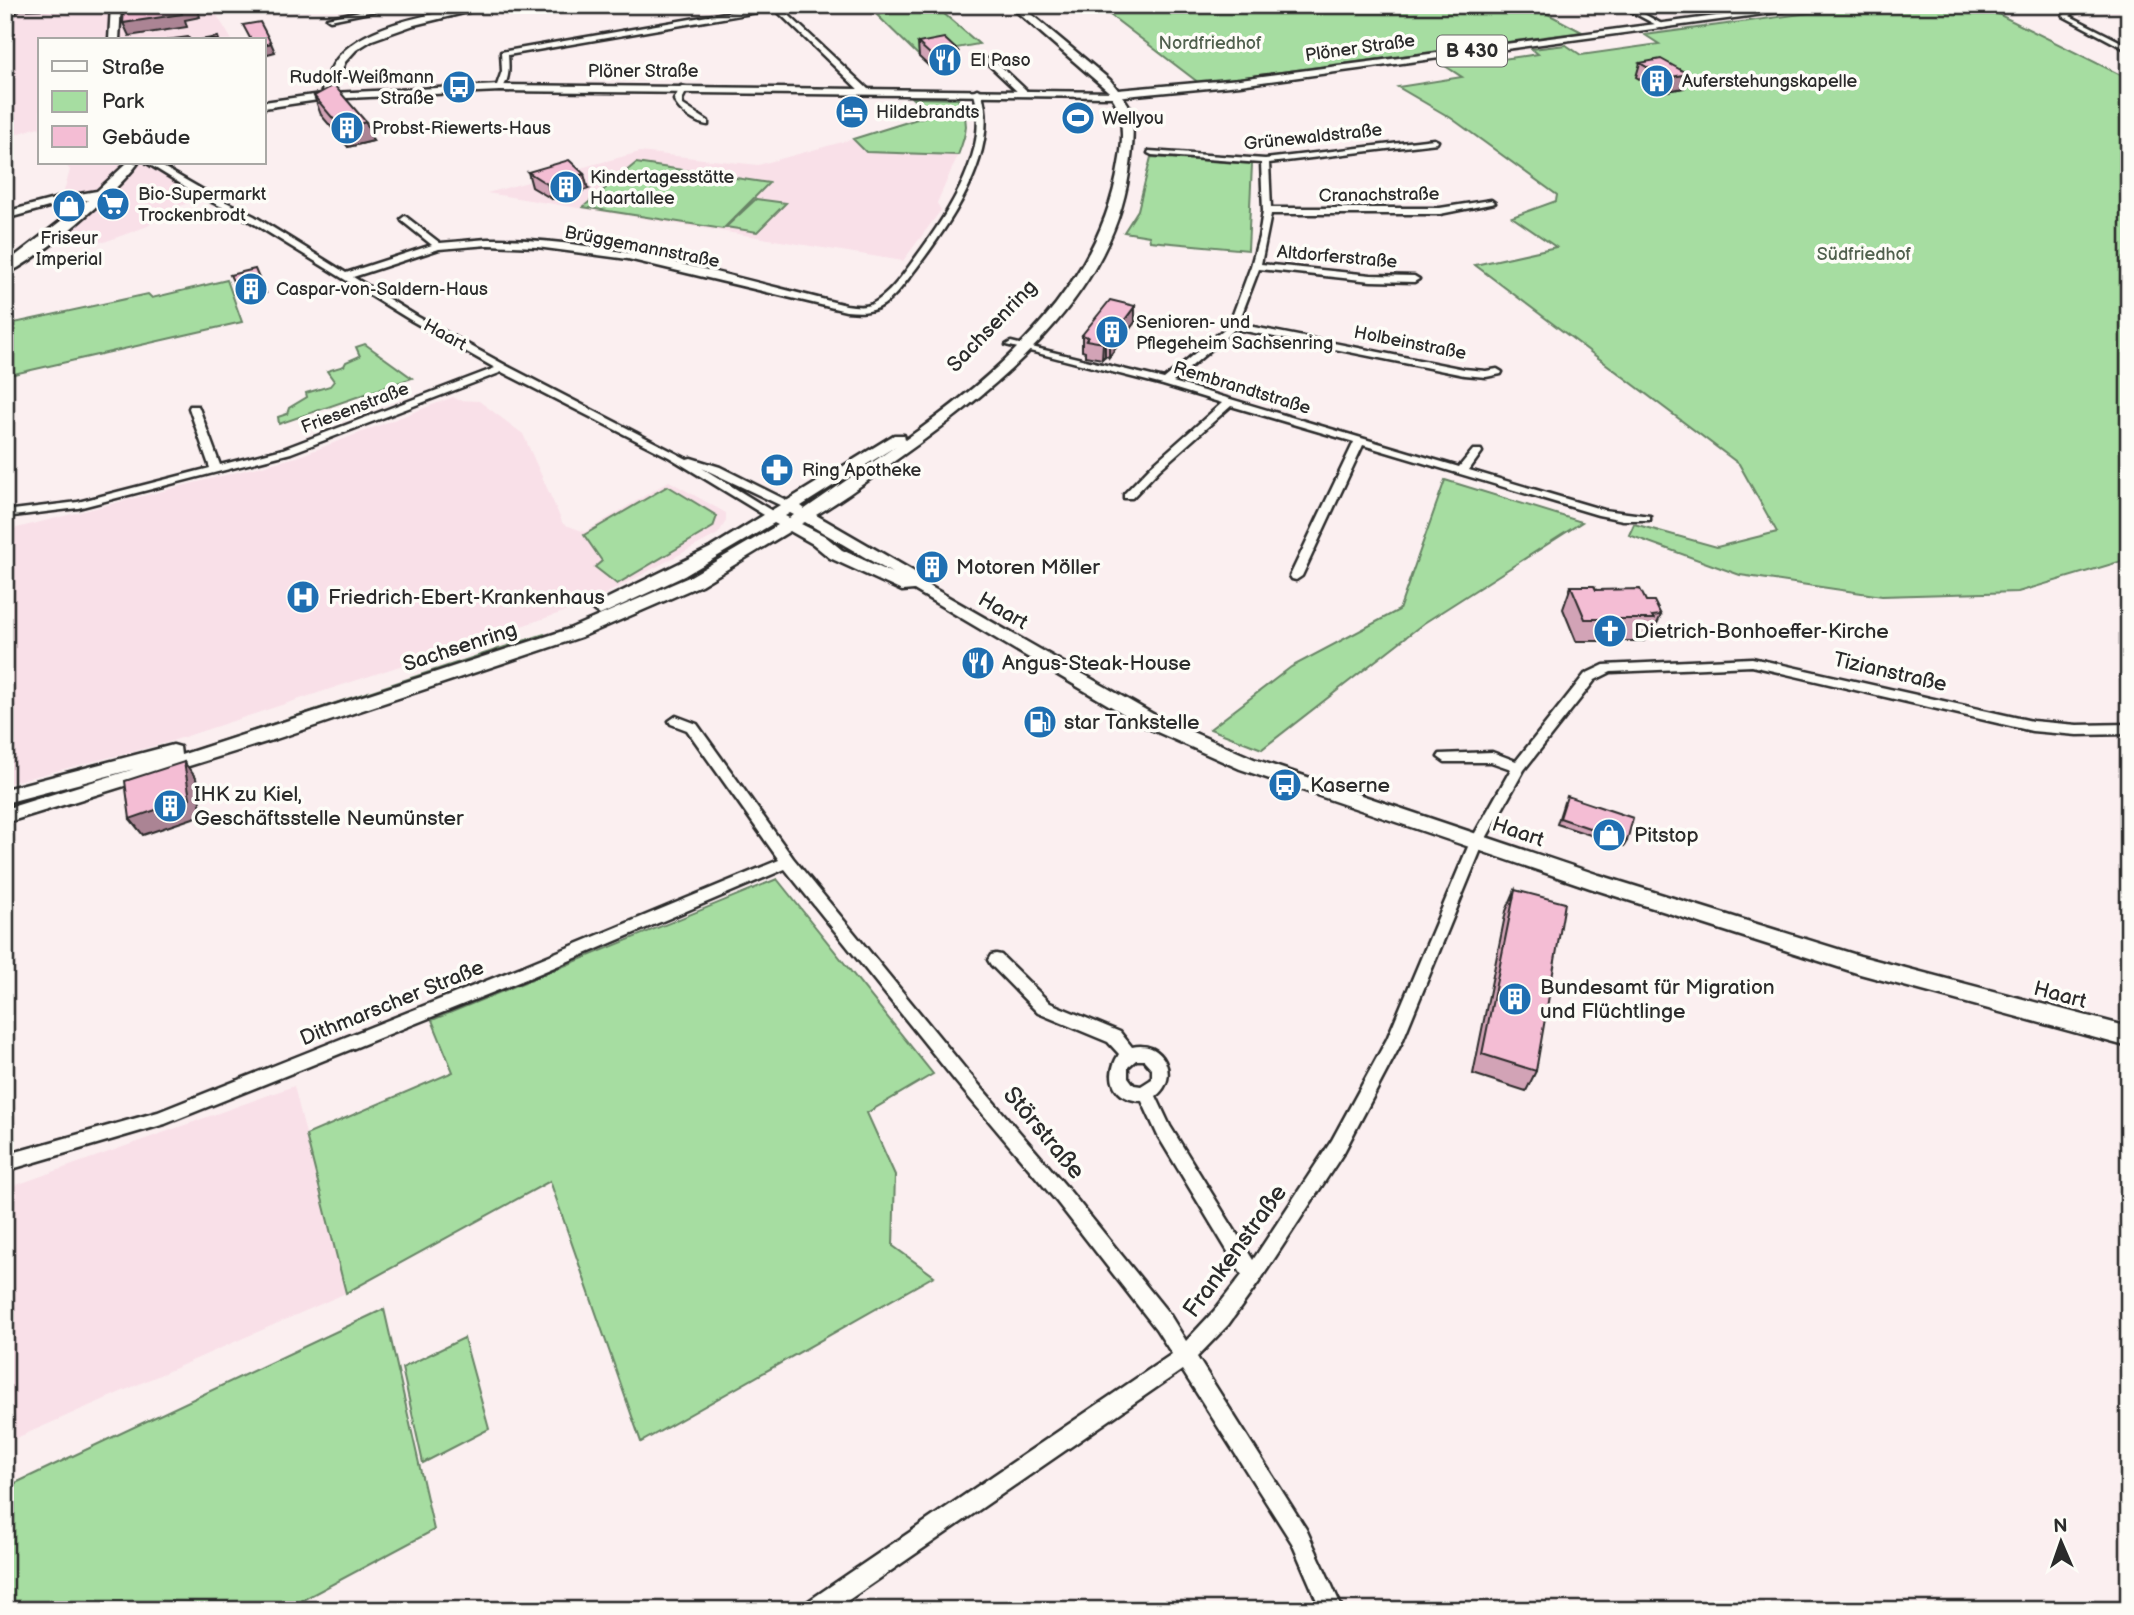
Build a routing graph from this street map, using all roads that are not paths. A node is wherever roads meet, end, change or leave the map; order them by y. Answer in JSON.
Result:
{"nodes":[{"id":1,"x":116,"y":5,"type":"edge"},
{"id":2,"x":204,"y":5,"type":"edge"},
{"id":3,"x":401,"y":5,"type":"edge"},
{"id":4,"x":441,"y":5,"type":"edge"},
{"id":5,"x":494,"y":5,"type":"edge"},
{"id":6,"x":1014,"y":5,"type":"edge"},
{"id":7,"x":1622,"y":5,"type":"edge"},
{"id":8,"x":1825,"y":5,"type":"edge"},
{"id":9,"x":2110,"y":5,"type":"edge"},
{"id":10,"x":776,"y":6,"type":"edge"},
{"id":11,"x":165,"y":11,"type":"edge"},
{"id":12,"x":450,"y":15,"type":"junction"},
{"id":13,"x":120,"y":18,"type":"joint"},
{"id":14,"x":330,"y":18,"type":"dead end"},
{"id":15,"x":1664,"y":27,"type":"junction"},
{"id":16,"x":115,"y":38,"type":"edge"},
{"id":17,"x":2129,"y":48,"type":"edge"},
{"id":18,"x":990,"y":61,"type":"dead end"},
{"id":19,"x":500,"y":88,"type":"junction"},
{"id":20,"x":684,"y":88,"type":"junction"},
{"id":21,"x":865,"y":91,"type":"junction"},
{"id":22,"x":976,"y":92,"type":"junction"},
{"id":23,"x":1023,"y":92,"type":"junction"},
{"id":24,"x":1115,"y":94,"type":"junction"},
{"id":25,"x":325,"y":96,"type":"junction"},
{"id":26,"x":266,"y":105,"type":"edge"},
{"id":27,"x":705,"y":123,"type":"dead end"},
{"id":28,"x":1434,"y":141,"type":"dead end"},
{"id":29,"x":1152,"y":153,"type":"dead end"},
{"id":30,"x":1265,"y":161,"type":"junction"},
{"id":31,"x":118,"y":164,"type":"edge"},
{"id":32,"x":131,"y":164,"type":"edge"},
{"id":33,"x":153,"y":164,"type":"edge"},
{"id":34,"x":102,"y":194,"type":"junction"},
{"id":35,"x":1492,"y":203,"type":"dead end"},
{"id":36,"x":1267,"y":211,"type":"junction"},
{"id":37,"x":5,"y":216,"type":"edge"},
{"id":38,"x":405,"y":219,"type":"dead end"},
{"id":39,"x":438,"y":246,"type":"junction"},
{"id":40,"x":1256,"y":265,"type":"junction"},
{"id":41,"x":5,"y":270,"type":"edge"},
{"id":42,"x":345,"y":276,"type":"junction"},
{"id":43,"x":1414,"y":279,"type":"dead end"},
{"id":44,"x":1233,"y":326,"type":"junction"},
{"id":45,"x":1018,"y":347,"type":"junction"},
{"id":46,"x":503,"y":368,"type":"junction"},
{"id":47,"x":1497,"y":372,"type":"dead end"},
{"id":48,"x":1166,"y":383,"type":"junction"},
{"id":49,"x":1228,"y":403,"type":"junction"},
{"id":50,"x":194,"y":408,"type":"dead end"},
{"id":51,"x":1359,"y":442,"type":"junction"},
{"id":52,"x":1477,"y":452,"type":"dead end"},
{"id":53,"x":673,"y":455,"type":"junction"},
{"id":54,"x":216,"y":470,"type":"junction"},
{"id":55,"x":1461,"y":472,"type":"junction"},
{"id":56,"x":1128,"y":496,"type":"dead end"},
{"id":57,"x":788,"y":505,"type":"junction"},
{"id":58,"x":5,"y":514,"type":"edge"},
{"id":59,"x":806,"y":515,"type":"junction"},
{"id":60,"x":773,"y":516,"type":"junction"},
{"id":61,"x":1646,"y":518,"type":"dead end"},
{"id":62,"x":789,"y":526,"type":"junction"},
{"id":63,"x":760,"y":544,"type":"junction"},
{"id":64,"x":836,"y":554,"type":"junction"},
{"id":65,"x":1296,"y":576,"type":"dead end"},
{"id":66,"x":925,"y":591,"type":"junction"},
{"id":67,"x":676,"y":721,"type":"dead end"},
{"id":68,"x":2129,"y":729,"type":"edge"},
{"id":69,"x":1445,"y":757,"type":"dead end"},
{"id":70,"x":1519,"y":767,"type":"junction"},
{"id":71,"x":5,"y":796,"type":"edge"},
{"id":72,"x":5,"y":816,"type":"edge"},
{"id":73,"x":1477,"y":842,"type":"junction"},
{"id":74,"x":788,"y":862,"type":"junction"},
{"id":75,"x":996,"y":960,"type":"dead end"},
{"id":76,"x":2129,"y":1037,"type":"edge"},
{"id":77,"x":1129,"y":1055,"type":"junction"},
{"id":78,"x":1146,"y":1092,"type":"junction"},
{"id":79,"x":5,"y":1163,"type":"edge"},
{"id":80,"x":1253,"y":1276,"type":"junction"},
{"id":81,"x":1184,"y":1357,"type":"junction"},
{"id":82,"x":815,"y":1610,"type":"edge"},
{"id":83,"x":1332,"y":1610,"type":"edge"}],
"edges":[{"from":1,"to":13,"type":"main road"},
{"from":2,"to":11,"type":"street"},
{"from":3,"to":14,"type":"street"},
{"from":4,"to":12,"type":"street"},
{"from":5,"to":12,"type":"main road"},
{"from":6,"to":24,"type":"main road"},
{"from":7,"to":15,"type":"street"},
{"from":8,"to":15,"type":"main road","name":"Plöner Straße","number":"B 430"},
{"from":9,"to":17,"type":"street"},
{"from":10,"to":19,"type":"street"},
{"from":10,"to":21,"type":"street"},
{"from":12,"to":25,"type":"main road"},
{"from":13,"to":16,"type":"main road"},
{"from":15,"to":24,"type":"main road","name":"Plöner Straße","number":"B 430"},
{"from":18,"to":23,"type":"street"},
{"from":19,"to":20,"type":"main road","name":"Plöner Straße"},
{"from":19,"to":25,"type":"main road","name":"Plöner Straße"},
{"from":20,"to":21,"type":"main road","name":"Plöner Straße"},
{"from":20,"to":27,"type":"street"},
{"from":21,"to":22,"type":"main road","name":"Plöner Straße"},
{"from":22,"to":23,"type":"main road","name":"Plöner Straße"},
{"from":22,"to":39,"type":"street","name":"Brüggemannstraße"},
{"from":23,"to":24,"type":"main road","name":"Plöner Straße"},
{"from":24,"to":45,"type":"main road","name":"Sachsenring"},
{"from":25,"to":26,"type":"main road","name":"Plöner Straße"},
{"from":28,"to":30,"type":"street","name":"Grünewaldstraße"},
{"from":29,"to":30,"type":"street","name":"Grünewaldstraße"},
{"from":30,"to":36,"type":"street"},
{"from":31,"to":34,"type":"main road"},
{"from":32,"to":34,"type":"main road"},
{"from":33,"to":42,"type":"street","name":"Haart"},
{"from":34,"to":37,"type":"main road"},
{"from":34,"to":41,"type":"main road"},
{"from":35,"to":36,"type":"street","name":"Cranachstraße"},
{"from":36,"to":40,"type":"street"},
{"from":38,"to":39,"type":"street"},
{"from":39,"to":42,"type":"street","name":"Brüggemannstraße"},
{"from":40,"to":43,"type":"street","name":"Altdorferstraße"},
{"from":40,"to":44,"type":"street"},
{"from":42,"to":46,"type":"street","name":"Haart"},
{"from":44,"to":47,"type":"street","name":"Holbeinstraße"},
{"from":44,"to":48,"type":"street"},
{"from":45,"to":48,"type":"street","name":"Rembrandtstraße"},
{"from":45,"to":57,"type":"main road","name":"Sachsenring"},
{"from":45,"to":59,"type":"main road","name":"Sachsenring"},
{"from":46,"to":53,"type":"street","name":"Haart"},
{"from":46,"to":54,"type":"street","name":"Friesenstraße"},
{"from":48,"to":49,"type":"street","name":"Rembrandtstraße"},
{"from":49,"to":51,"type":"street","name":"Rembrandtstraße"},
{"from":49,"to":56,"type":"street"},
{"from":50,"to":54,"type":"street"},
{"from":51,"to":55,"type":"street","name":"Rembrandtstraße"},
{"from":51,"to":65,"type":"street"},
{"from":52,"to":55,"type":"street"},
{"from":53,"to":57,"type":"street","name":"Haart"},
{"from":53,"to":60,"type":"street","name":"Haart"},
{"from":54,"to":58,"type":"street","name":"Friesenstraße"},
{"from":55,"to":61,"type":"street","name":"Rembrandtstraße"},
{"from":57,"to":59,"type":"main road","name":"Haart"},
{"from":57,"to":60,"type":"main road","name":"Sachsenring"},
{"from":59,"to":62,"type":"main road","name":"Sachsenring"},
{"from":59,"to":66,"type":"main road","name":"Haart"},
{"from":60,"to":62,"type":"main road","name":"Haart"},
{"from":60,"to":71,"type":"main road","name":"Sachsenring"},
{"from":62,"to":63,"type":"main road","name":"Sachsenring"},
{"from":62,"to":64,"type":"main road","name":"Haart"},
{"from":63,"to":64,"type":"main road"},
{"from":63,"to":72,"type":"main road","name":"Sachsenring"},
{"from":64,"to":66,"type":"main road","name":"Haart"},
{"from":66,"to":73,"type":"main road","name":"Haart"},
{"from":67,"to":74,"type":"street","name":"Störstraße"},
{"from":68,"to":70,"type":"street","name":"Tizianstraße"},
{"from":69,"to":70,"type":"street"},
{"from":70,"to":73,"type":"street","name":"Tizianstraße"},
{"from":73,"to":76,"type":"main road","name":"Haart"},
{"from":73,"to":80,"type":"street","name":"Frankenstraße"},
{"from":74,"to":79,"type":"street","name":"Dithmarscher Straße"},
{"from":74,"to":81,"type":"street","name":"Störstraße"},
{"from":75,"to":77,"type":"street"},
{"from":77,"to":78,"type":"street"},
{"from":77,"to":78,"type":"street"},
{"from":78,"to":80,"type":"street"},
{"from":80,"to":81,"type":"street","name":"Frankenstraße"},
{"from":81,"to":82,"type":"street","name":"Frankenstraße"},
{"from":81,"to":83,"type":"street","name":"Störstraße"}]}
